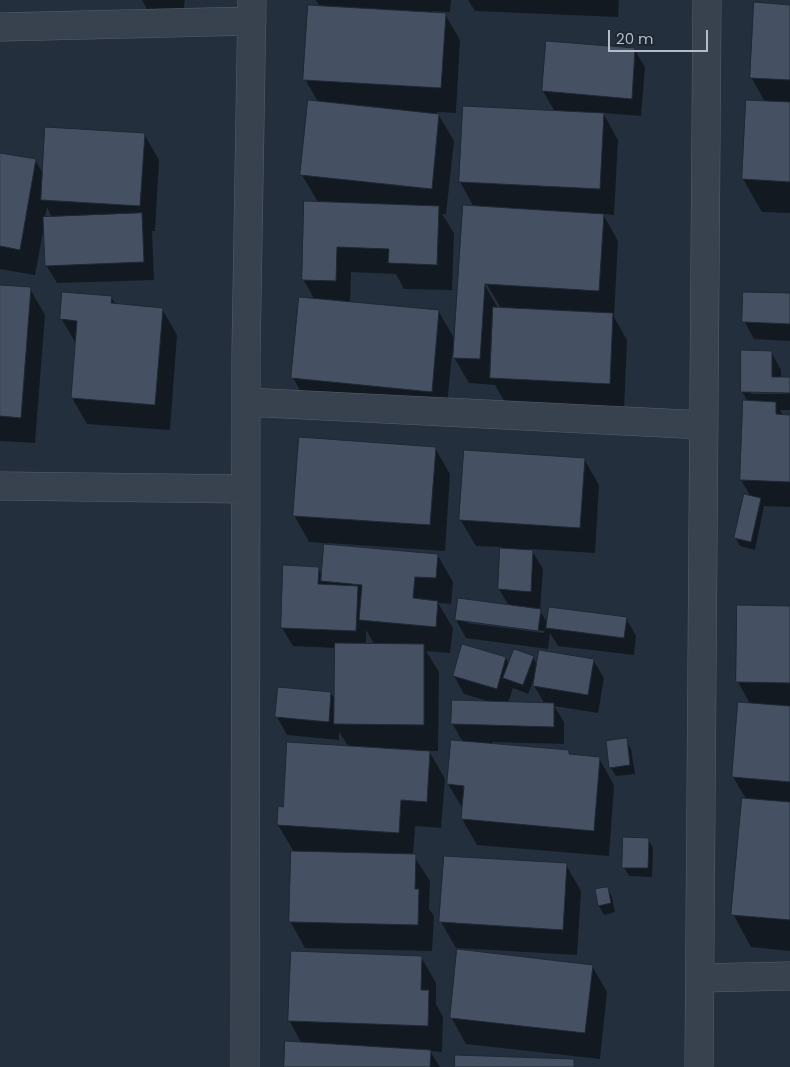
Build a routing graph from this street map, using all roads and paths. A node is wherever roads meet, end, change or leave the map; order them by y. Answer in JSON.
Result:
{"nodes":[{"id":1,"x":707,"y":0,"type":"edge"},
{"id":2,"x":252,"y":10,"type":"edge"},
{"id":3,"x":0,"y":27,"type":"edge"},
{"id":4,"x":246,"y":402,"type":"junction"},
{"id":5,"x":704,"y":425,"type":"junction"},
{"id":6,"x":0,"y":486,"type":"edge"},
{"id":7,"x":246,"y":489,"type":"junction"},
{"id":8,"x":790,"y":976,"type":"edge"},
{"id":9,"x":700,"y":978,"type":"junction"},
{"id":10,"x":244,"y":1067,"type":"edge"},
{"id":11,"x":699,"y":1067,"type":"edge"}],
"edges":[{"from":1,"to":5,"type":"street"},
{"from":2,"to":3,"type":"street"},
{"from":2,"to":4,"type":"street"},
{"from":4,"to":5,"type":"street"},
{"from":4,"to":7,"type":"street"},
{"from":5,"to":9,"type":"street"},
{"from":6,"to":7,"type":"street"},
{"from":7,"to":10,"type":"street"},
{"from":8,"to":9,"type":"street"},
{"from":9,"to":11,"type":"street"}]}
